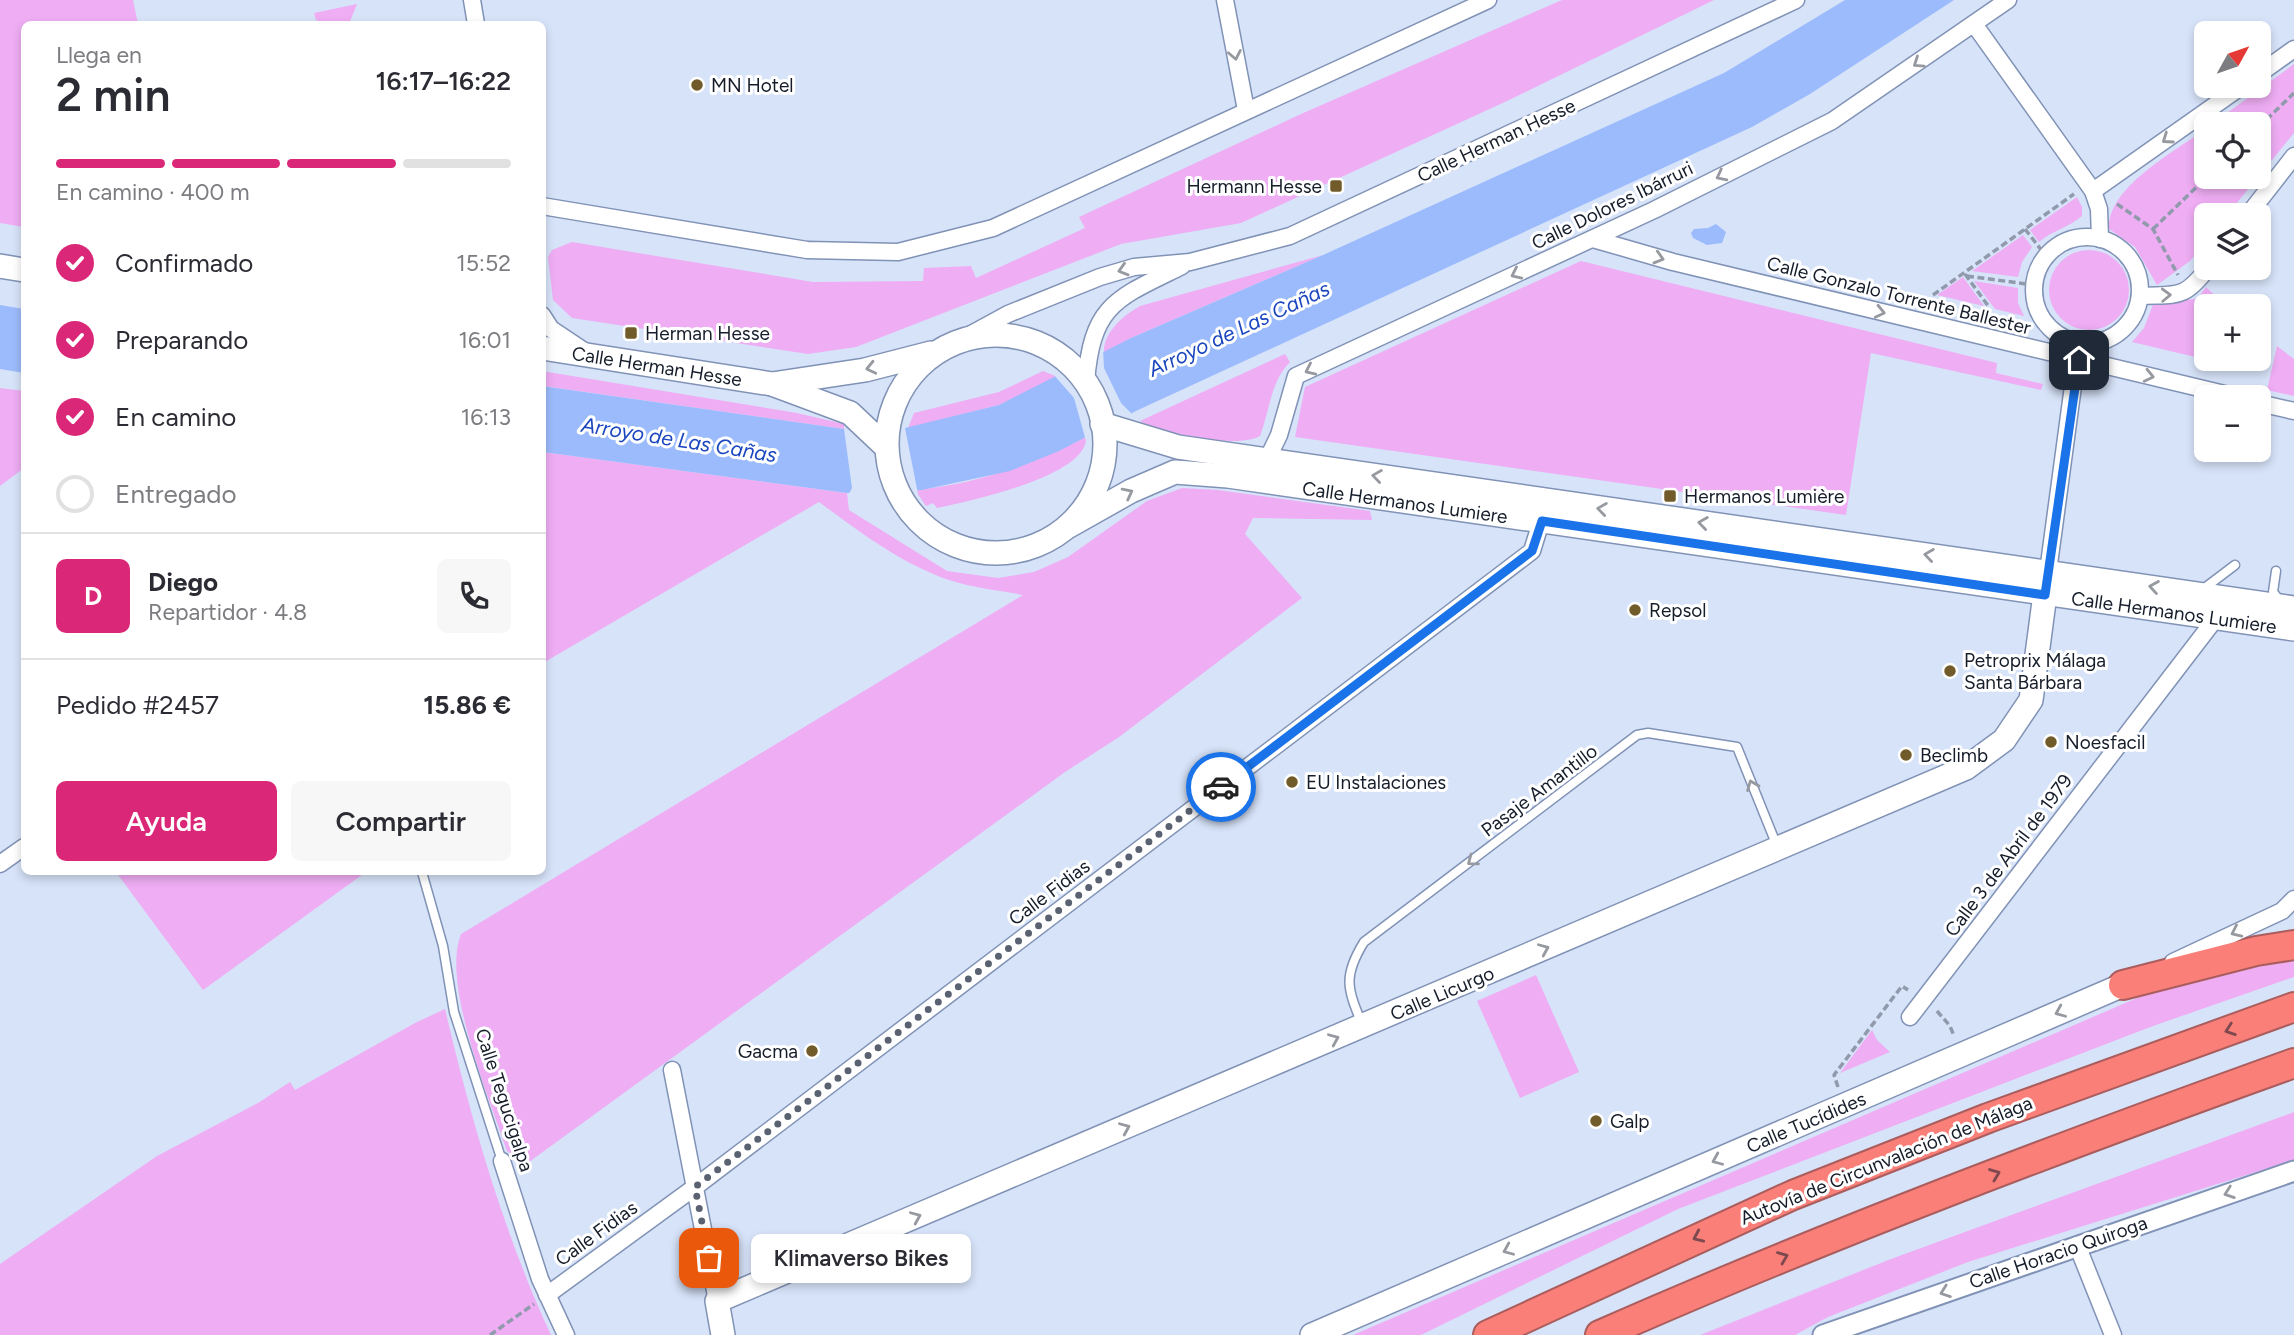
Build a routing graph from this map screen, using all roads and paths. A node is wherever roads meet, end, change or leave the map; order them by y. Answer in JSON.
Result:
{"nodes":[{"id":1,"x":472,"y":0,"type":"edge"},
{"id":2,"x":1225,"y":0,"type":"edge"},
{"id":3,"x":1488,"y":0,"type":"edge"},
{"id":4,"x":2008,"y":0,"type":"edge"},
{"id":5,"x":1795,"y":1,"type":"edge"},
{"id":6,"x":476,"y":21,"type":"edge"},
{"id":7,"x":1974,"y":24,"type":"junction"},
{"id":8,"x":2294,"y":49,"type":"edge"},
{"id":9,"x":2272,"y":65,"type":"edge"},
{"id":10,"x":2294,"y":93,"type":"edge"},
{"id":11,"x":2224,"y":98,"type":"edge"},
{"id":12,"x":1246,"y":110,"type":"junction"},
{"id":13,"x":2271,"y":115,"type":"edge"},
{"id":14,"x":2294,"y":156,"type":"edge"},
{"id":15,"x":2090,"y":188,"type":"junction"},
{"id":16,"x":2195,"y":189,"type":"edge"},
{"id":17,"x":2257,"y":203,"type":"edge"},
{"id":18,"x":546,"y":207,"type":"edge"},
{"id":19,"x":2099,"y":209,"type":"junction"},
{"id":20,"x":2025,"y":229,"type":"junction"},
{"id":21,"x":2153,"y":229,"type":"junction"},
{"id":22,"x":1593,"y":239,"type":"junction"},
{"id":23,"x":2100,"y":239,"type":"junction"},
{"id":24,"x":2046,"y":256,"type":"junction"},
{"id":25,"x":1190,"y":262,"type":"junction"},
{"id":26,"x":0,"y":266,"type":"edge"},
{"id":27,"x":21,"y":270,"type":"edge"},
{"id":28,"x":1965,"y":274,"type":"junction"},
{"id":29,"x":2198,"y":280,"type":"edge"},
{"id":30,"x":2034,"y":285,"type":"junction"},
{"id":31,"x":2180,"y":294,"type":"junction"},
{"id":32,"x":1933,"y":295,"type":"dead end"},
{"id":33,"x":2140,"y":296,"type":"junction"},
{"id":34,"x":546,"y":321,"type":"edge"},
{"id":35,"x":1982,"y":336,"type":"junction"},
{"id":36,"x":2077,"y":343,"type":"junction"},
{"id":37,"x":944,"y":348,"type":"junction"},
{"id":38,"x":546,"y":349,"type":"edge"},
{"id":39,"x":589,"y":355,"type":"junction"},
{"id":40,"x":1080,"y":360,"type":"junction"},
{"id":41,"x":2079,"y":360,"type":"junction"},
{"id":42,"x":772,"y":384,"type":"junction"},
{"id":43,"x":2194,"y":387,"type":"edge"},
{"id":44,"x":2271,"y":405,"type":"edge"},
{"id":45,"x":2294,"y":411,"type":"edge"},
{"id":46,"x":1108,"y":430,"type":"junction"},
{"id":47,"x":880,"y":435,"type":"junction"},
{"id":48,"x":1267,"y":460,"type":"junction"},
{"id":49,"x":1544,"y":511,"type":"junction"},
{"id":50,"x":1069,"y":526,"type":"junction"},
{"id":51,"x":2235,"y":565,"type":"dead end"},
{"id":52,"x":2276,"y":571,"type":"dead end"},
{"id":53,"x":2047,"y":581,"type":"junction"},
{"id":54,"x":2197,"y":594,"type":"junction"},
{"id":55,"x":2289,"y":607,"type":"edge"},
{"id":56,"x":2216,"y":618,"type":"junction"},
{"id":57,"x":2294,"y":629,"type":"edge"},
{"id":58,"x":21,"y":849,"type":"edge"},
{"id":59,"x":1778,"y":849,"type":"junction"},
{"id":60,"x":0,"y":864,"type":"edge"},
{"id":61,"x":423,"y":875,"type":"edge"},
{"id":62,"x":2294,"y":899,"type":"edge"},
{"id":63,"x":2294,"y":945,"type":"edge"},
{"id":64,"x":2123,"y":985,"type":"junction"},
{"id":65,"x":1923,"y":1001,"type":"junction"},
{"id":66,"x":2294,"y":1007,"type":"edge"},
{"id":67,"x":1910,"y":1017,"type":"dead end"},
{"id":68,"x":1364,"y":1027,"type":"junction"},
{"id":69,"x":1961,"y":1055,"type":"junction"},
{"id":70,"x":2294,"y":1063,"type":"edge"},
{"id":71,"x":672,"y":1070,"type":"dead end"},
{"id":72,"x":1844,"y":1105,"type":"junction"},
{"id":73,"x":502,"y":1161,"type":"joint"},
{"id":74,"x":2294,"y":1171,"type":"edge"},
{"id":75,"x":695,"y":1187,"type":"junction"},
{"id":76,"x":2077,"y":1245,"type":"junction"},
{"id":77,"x":547,"y":1295,"type":"junction"},
{"id":78,"x":718,"y":1301,"type":"junction"},
{"id":79,"x":1675,"y":1302,"type":"junction"},
{"id":80,"x":490,"y":1335,"type":"edge"},
{"id":81,"x":566,"y":1335,"type":"edge"},
{"id":82,"x":723,"y":1335,"type":"edge"},
{"id":83,"x":1311,"y":1335,"type":"edge"},
{"id":84,"x":1488,"y":1335,"type":"edge"},
{"id":85,"x":1600,"y":1335,"type":"edge"},
{"id":86,"x":1622,"y":1335,"type":"edge"},
{"id":87,"x":1823,"y":1335,"type":"edge"},
{"id":88,"x":2113,"y":1335,"type":"edge"}],
"edges":[{"from":1,"to":6,"type":"street"},
{"from":2,"to":12,"type":"street","one_way":true},
{"from":3,"to":12,"type":"street"},
{"from":4,"to":7,"type":"street","name":"Calle Dolores Ibárruri"},
{"from":5,"to":25,"type":"street","name":"Calle Herman Hesse"},
{"from":7,"to":15,"type":"street"},
{"from":7,"to":22,"type":"street","name":"Calle Dolores Ibárruri","one_way":true},
{"from":8,"to":9,"type":"street"},
{"from":10,"to":13,"type":"path"},
{"from":11,"to":15,"type":"street","one_way":true},
{"from":12,"to":18,"type":"street"},
{"from":14,"to":17,"type":"street"},
{"from":15,"to":19,"type":"street"},
{"from":15,"to":20,"type":"path"},
{"from":16,"to":21,"type":"path"},
{"from":19,"to":21,"type":"path"},
{"from":19,"to":23,"type":"street"},
{"from":20,"to":24,"type":"path"},
{"from":20,"to":28,"type":"path"},
{"from":21,"to":31,"type":"path"},
{"from":22,"to":35,"type":"street","name":"Calle Gonzalo Torrente Ballester","one_way":true},
{"from":22,"to":48,"type":"street","name":"Calle Dolores Ibárruri","one_way":true},
{"from":23,"to":24,"type":"street"},
{"from":23,"to":33,"type":"street"},
{"from":24,"to":30,"type":"street"},
{"from":25,"to":37,"type":"street","name":"Calle Herman Hesse","one_way":true},
{"from":25,"to":40,"type":"street","name":"Calle Herman Hesse"},
{"from":26,"to":27,"type":"main road"},
{"from":28,"to":30,"type":"path"},
{"from":28,"to":32,"type":"path"},
{"from":28,"to":35,"type":"path"},
{"from":29,"to":31,"type":"street"},
{"from":30,"to":36,"type":"street"},
{"from":33,"to":31,"type":"street","one_way":true},
{"from":33,"to":36,"type":"street"},
{"from":34,"to":39,"type":"street"},
{"from":35,"to":41,"type":"street","name":"Calle Gonzalo Torrente Ballester"},
{"from":36,"to":41,"type":"street"},
{"from":37,"to":40,"type":"main road"},
{"from":37,"to":42,"type":"main road","name":"Calle Herman Hesse","one_way":true},
{"from":37,"to":47,"type":"main road"},
{"from":38,"to":39,"type":"main road","name":"Calle Herman Hesse"},
{"from":39,"to":42,"type":"main road","name":"Calle Herman Hesse"},
{"from":40,"to":46,"type":"main road"},
{"from":41,"to":43,"type":"street","name":"Calle Gonzalo Torrente Ballester","one_way":true},
{"from":41,"to":53,"type":"street"},
{"from":42,"to":47,"type":"main road","name":"Calle Herman Hesse"},
{"from":44,"to":45,"type":"street"},
{"from":46,"to":48,"type":"main road","name":"Calle Hermanos Lumiere"},
{"from":46,"to":50,"type":"main road"},
{"from":47,"to":50,"type":"main road"},
{"from":49,"to":48,"type":"main road","name":"Calle Hermanos Lumiere","one_way":true},
{"from":50,"to":49,"type":"main road","name":"Calle Hermanos Lumiere","one_way":true},
{"from":49,"to":53,"type":"main road","name":"Calle Hermanos Lumiere"},
{"from":49,"to":75,"type":"street","name":"Calle Fidias"},
{"from":51,"to":54,"type":"lane"},
{"from":52,"to":55,"type":"lane"},
{"from":54,"to":53,"type":"main road","name":"Calle Hermanos Lumiere","one_way":true},
{"from":53,"to":56,"type":"main road","name":"Calle Hermanos Lumiere"},
{"from":53,"to":59,"type":"main road","name":"Calle Licurgo"},
{"from":54,"to":55,"type":"main road","name":"Calle Hermanos Lumiere"},
{"from":56,"to":57,"type":"main road","name":"Calle Hermanos Lumiere"},
{"from":56,"to":65,"type":"street","name":"Calle 3 de Abril de 1979"},
{"from":58,"to":60,"type":"street"},
{"from":68,"to":59,"type":"main road","name":"Calle Licurgo","one_way":true},
{"from":59,"to":68,"type":"lane","name":"Pasaje Amantillo","one_way":true},
{"from":61,"to":73,"type":"lane","name":"Calle Tegucigalpa"},
{"from":62,"to":64,"type":"street","name":"Calle Tucídides","one_way":true},
{"from":63,"to":64,"type":"highway"},
{"from":64,"to":69,"type":"main road","name":"Calle Tucídides","one_way":true},
{"from":65,"to":67,"type":"street","name":"Calle 3 de Abril de 1979"},
{"from":65,"to":69,"type":"path"},
{"from":65,"to":72,"type":"path"},
{"from":66,"to":84,"type":"highway","name":"Autovía de Circunvalación de Málaga","one_way":true},
{"from":78,"to":68,"type":"main road","name":"Calle Licurgo","one_way":true},
{"from":69,"to":72,"type":"main road","name":"Calle Tucídides"},
{"from":79,"to":70,"type":"highway","one_way":true},
{"from":71,"to":75,"type":"street"},
{"from":72,"to":83,"type":"main road","name":"Calle Tucídides","one_way":true},
{"from":73,"to":77,"type":"street","name":"Calle Tegucigalpa"},
{"from":74,"to":76,"type":"street","name":"Calle Horacio Quiroga","one_way":true},
{"from":75,"to":77,"type":"street","name":"Calle Fidias"},
{"from":75,"to":78,"type":"street"},
{"from":76,"to":87,"type":"street","name":"Calle Horacio Quiroga","one_way":true},
{"from":76,"to":88,"type":"street"},
{"from":77,"to":80,"type":"path"},
{"from":77,"to":81,"type":"street","name":"Calle Tegucigalpa"},
{"from":78,"to":82,"type":"main road"},
{"from":79,"to":85,"type":"highway"},
{"from":79,"to":86,"type":"highway"}]}
